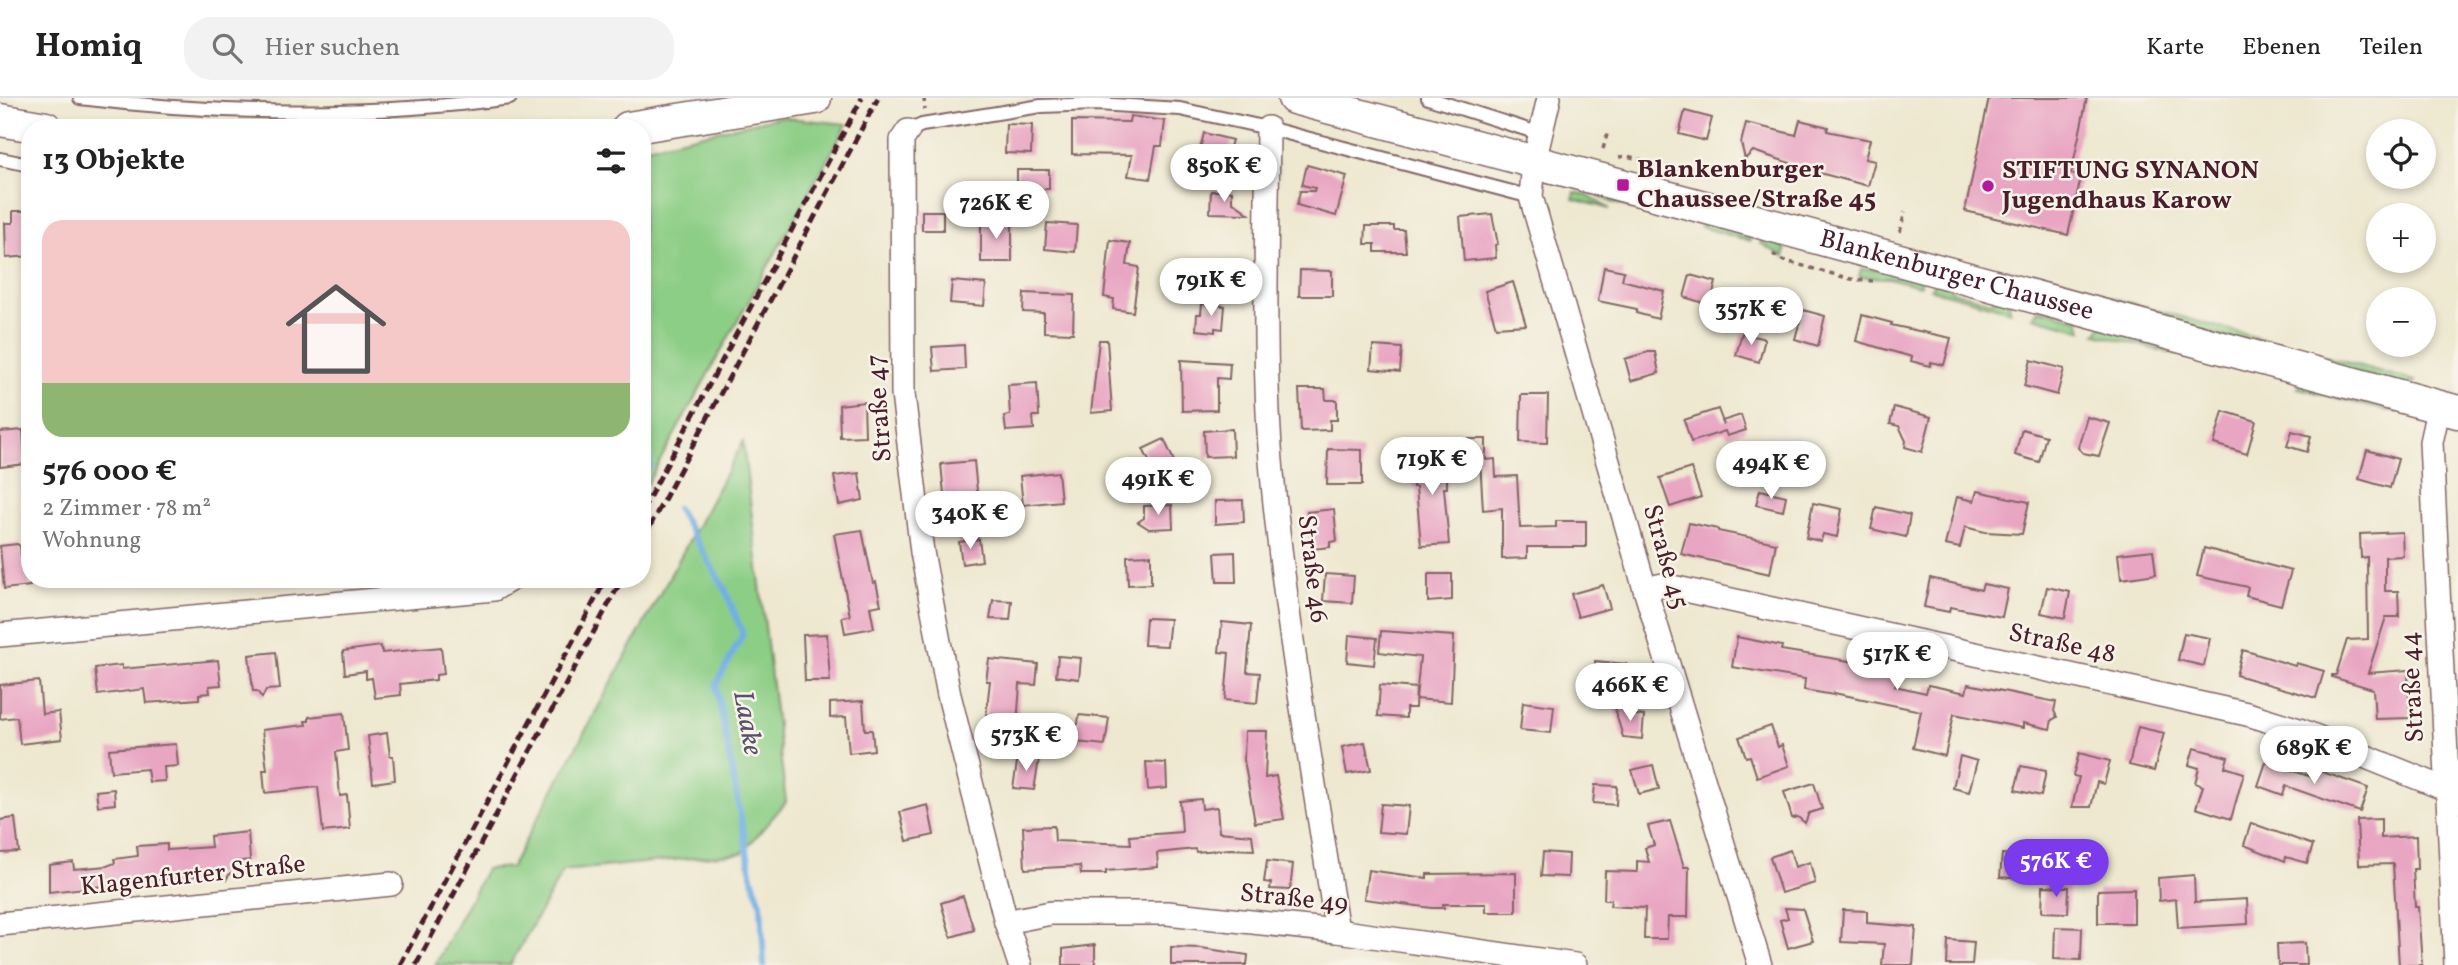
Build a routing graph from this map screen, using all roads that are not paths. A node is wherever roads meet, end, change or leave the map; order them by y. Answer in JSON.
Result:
{"nodes":[{"id":1,"x":80,"y":98,"type":"edge"},
{"id":2,"x":510,"y":98,"type":"edge"},
{"id":3,"x":1294,"y":98,"type":"edge"},
{"id":4,"x":1428,"y":98,"type":"edge"},
{"id":5,"x":1549,"y":98,"type":"edge"},
{"id":6,"x":812,"y":99,"type":"edge"},
{"id":7,"x":0,"y":120,"type":"edge"},
{"id":8,"x":21,"y":124,"type":"edge"},
{"id":9,"x":651,"y":124,"type":"edge"},
{"id":10,"x":1268,"y":128,"type":"junction"},
{"id":11,"x":908,"y":131,"type":"joint"},
{"id":12,"x":1537,"y":148,"type":"junction"},
{"id":13,"x":0,"y":159,"type":"edge"},
{"id":14,"x":21,"y":163,"type":"edge"},
{"id":15,"x":1531,"y":197,"type":"junction"},
{"id":16,"x":2448,"y":409,"type":"edge"},
{"id":17,"x":463,"y":588,"type":"edge"},
{"id":18,"x":1645,"y":589,"type":"junction"},
{"id":19,"x":0,"y":635,"type":"edge"},
{"id":20,"x":2452,"y":792,"type":"edge"},
{"id":21,"x":391,"y":884,"type":"dead end"},
{"id":22,"x":1006,"y":922,"type":"junction"},
{"id":23,"x":0,"y":924,"type":"edge"},
{"id":24,"x":1336,"y":930,"type":"junction"},
{"id":25,"x":1020,"y":965,"type":"edge"},
{"id":26,"x":1575,"y":965,"type":"edge"},
{"id":27,"x":1760,"y":965,"type":"edge"},
{"id":28,"x":2456,"y":965,"type":"edge"}],
"edges":[{"from":1,"to":2,"type":"lane"},
{"from":3,"to":12,"type":"main road","name":"Blankenburger Chaussee"},
{"from":4,"to":12,"type":"lane","name":"Blankenburger Chaussee"},
{"from":5,"to":12,"type":"street","name":"Straße 45"},
{"from":6,"to":9,"type":"main road"},
{"from":7,"to":8,"type":"main road"},
{"from":10,"to":11,"type":"lane"},
{"from":10,"to":15,"type":"lane"},
{"from":10,"to":24,"type":"street","name":"Straße 46"},
{"from":11,"to":22,"type":"street","name":"Straße 47"},
{"from":12,"to":15,"type":"street","name":"Straße 45"},
{"from":12,"to":16,"type":"main road","name":"Blankenburger Chaussee"},
{"from":13,"to":14,"type":"lane"},
{"from":15,"to":18,"type":"street","name":"Straße 45"},
{"from":16,"to":20,"type":"street","name":"Straße 44"},
{"from":17,"to":19,"type":"street"},
{"from":18,"to":20,"type":"street","name":"Straße 48"},
{"from":18,"to":27,"type":"street","name":"Straße 45"},
{"from":20,"to":28,"type":"street","name":"Straße 44"},
{"from":21,"to":23,"type":"street","name":"Klagenfurter Straße"},
{"from":22,"to":24,"type":"street","name":"Straße 49"},
{"from":22,"to":25,"type":"street","name":"Straße 47"},
{"from":24,"to":26,"type":"street","name":"Straße 49"}]}
